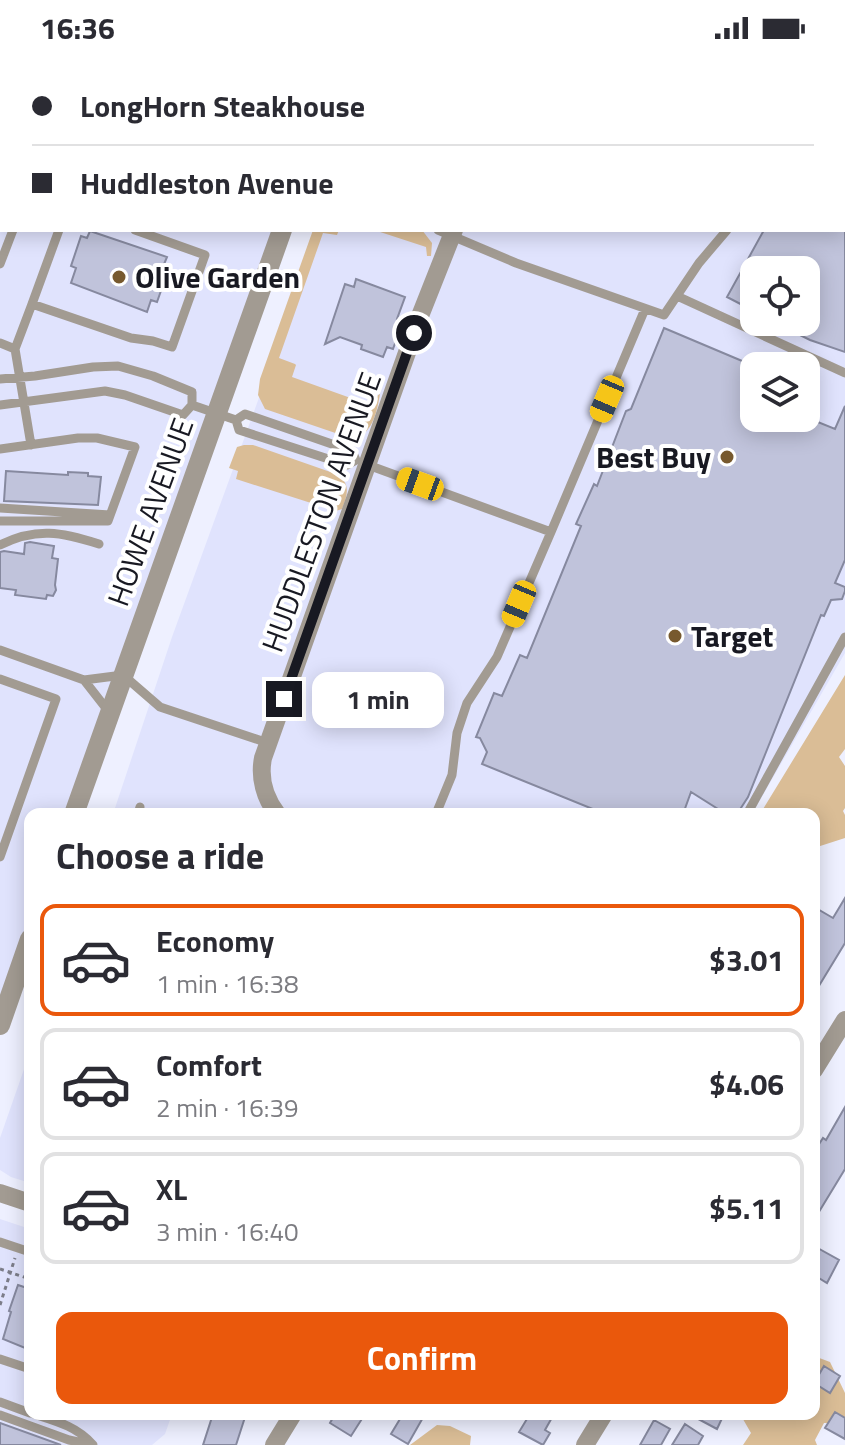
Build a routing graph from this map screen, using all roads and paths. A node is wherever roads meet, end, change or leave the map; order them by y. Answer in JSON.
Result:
{"nodes":[{"id":1,"x":12,"y":232,"type":"edge"},
{"id":2,"x":58,"y":232,"type":"edge"},
{"id":3,"x":141,"y":232,"type":"edge"},
{"id":4,"x":281,"y":232,"type":"edge"},
{"id":5,"x":448,"y":232,"type":"edge"},
{"id":6,"x":725,"y":232,"type":"edge"},
{"id":7,"x":0,"y":264,"type":"edge"},
{"id":8,"x":677,"y":296,"type":"junction"},
{"id":9,"x":32,"y":304,"type":"junction"},
{"id":10,"x":645,"y":309,"type":"junction"},
{"id":11,"x":0,"y":343,"type":"edge"},
{"id":12,"x":15,"y":349,"type":"junction"},
{"id":13,"x":845,"y":373,"type":"edge"},
{"id":14,"x":20,"y":378,"type":"junction"},
{"id":15,"x":0,"y":379,"type":"edge"},
{"id":16,"x":24,"y":402,"type":"junction"},
{"id":17,"x":0,"y":405,"type":"edge"},
{"id":18,"x":192,"y":405,"type":"junction"},
{"id":19,"x":226,"y":417,"type":"junction"},
{"id":20,"x":31,"y":445,"type":"junction"},
{"id":21,"x":1,"y":449,"type":"edge"},
{"id":22,"x":368,"y":465,"type":"junction"},
{"id":23,"x":0,"y":508,"type":"edge"},
{"id":24,"x":110,"y":515,"type":"junction"},
{"id":25,"x":0,"y":521,"type":"edge"},
{"id":26,"x":551,"y":532,"type":"junction"},
{"id":27,"x":99,"y":544,"type":"dead end"},
{"id":28,"x":0,"y":545,"type":"edge"},
{"id":29,"x":845,"y":637,"type":"edge"},
{"id":30,"x":0,"y":650,"type":"edge"},
{"id":31,"x":123,"y":675,"type":"junction"},
{"id":32,"x":0,"y":679,"type":"edge"},
{"id":33,"x":84,"y":680,"type":"junction"},
{"id":34,"x":110,"y":712,"type":"junction"},
{"id":35,"x":268,"y":743,"type":"junction"},
{"id":36,"x":76,"y":808,"type":"edge"},
{"id":37,"x":273,"y":808,"type":"edge"},
{"id":38,"x":438,"y":808,"type":"edge"},
{"id":39,"x":750,"y":808,"type":"edge"},
{"id":40,"x":0,"y":857,"type":"edge"},
{"id":41,"x":24,"y":956,"type":"edge"},
{"id":42,"x":845,"y":1020,"type":"edge"},
{"id":43,"x":0,"y":1025,"type":"edge"},
{"id":44,"x":820,"y":1060,"type":"edge"},
{"id":45,"x":0,"y":1193,"type":"edge"},
{"id":46,"x":24,"y":1201,"type":"edge"},
{"id":47,"x":0,"y":1242,"type":"edge"},
{"id":48,"x":24,"y":1250,"type":"edge"},
{"id":49,"x":15,"y":1258,"type":"dead end"},
{"id":50,"x":0,"y":1269,"type":"edge"},
{"id":51,"x":11,"y":1273,"type":"junction"},
{"id":52,"x":24,"y":1277,"type":"edge"},
{"id":53,"x":0,"y":1305,"type":"edge"},
{"id":54,"x":0,"y":1359,"type":"edge"},
{"id":55,"x":24,"y":1367,"type":"edge"},
{"id":56,"x":0,"y":1402,"type":"edge"},
{"id":57,"x":24,"y":1410,"type":"edge"},
{"id":58,"x":0,"y":1415,"type":"edge"},
{"id":59,"x":51,"y":1420,"type":"edge"},
{"id":60,"x":289,"y":1420,"type":"edge"},
{"id":61,"x":600,"y":1420,"type":"edge"},
{"id":62,"x":93,"y":1445,"type":"edge"},
{"id":63,"x":274,"y":1445,"type":"edge"},
{"id":64,"x":585,"y":1445,"type":"edge"}],
"edges":[{"from":1,"to":7,"type":"lane"},
{"from":2,"to":9,"type":"lane"},
{"from":3,"to":9,"type":"lane"},
{"from":4,"to":19,"type":"street","name":"HOWE AVENUE"},
{"from":5,"to":10,"type":"lane"},
{"from":5,"to":22,"type":"street","name":"HUDDLESTON AVENUE"},
{"from":6,"to":8,"type":"lane"},
{"from":8,"to":10,"type":"lane"},
{"from":8,"to":13,"type":"lane"},
{"from":9,"to":12,"type":"lane"},
{"from":10,"to":26,"type":"lane"},
{"from":11,"to":12,"type":"lane"},
{"from":12,"to":14,"type":"lane"},
{"from":14,"to":15,"type":"lane"},
{"from":14,"to":16,"type":"lane"},
{"from":14,"to":18,"type":"lane"},
{"from":16,"to":17,"type":"lane"},
{"from":16,"to":18,"type":"lane"},
{"from":16,"to":20,"type":"lane"},
{"from":18,"to":19,"type":"lane"},
{"from":19,"to":19,"type":"lane"},
{"from":19,"to":31,"type":"street","name":"HOWE AVENUE"},
{"from":20,"to":21,"type":"lane"},
{"from":20,"to":24,"type":"lane"},
{"from":22,"to":26,"type":"lane"},
{"from":22,"to":35,"type":"street","name":"HUDDLESTON AVENUE"},
{"from":23,"to":24,"type":"lane"},
{"from":24,"to":25,"type":"lane"},
{"from":26,"to":38,"type":"lane"},
{"from":27,"to":28,"type":"lane"},
{"from":29,"to":39,"type":"lane"},
{"from":30,"to":33,"type":"lane"},
{"from":31,"to":33,"type":"lane"},
{"from":31,"to":34,"type":"street","name":"HOWE AVENUE"},
{"from":31,"to":35,"type":"lane"},
{"from":32,"to":40,"type":"lane"},
{"from":33,"to":34,"type":"lane"},
{"from":34,"to":36,"type":"street","name":"HOWE AVENUE"},
{"from":35,"to":37,"type":"street","name":"HUDDLESTON AVENUE"},
{"from":41,"to":43,"type":"street"},
{"from":42,"to":44,"type":"street"},
{"from":45,"to":46,"type":"street"},
{"from":47,"to":48,"type":"lane"},
{"from":49,"to":51,"type":"path"},
{"from":50,"to":51,"type":"path"},
{"from":51,"to":52,"type":"path"},
{"from":51,"to":53,"type":"path"},
{"from":54,"to":55,"type":"lane"},
{"from":56,"to":57,"type":"lane"},
{"from":58,"to":62,"type":"lane"},
{"from":59,"to":62,"type":"lane"},
{"from":60,"to":63,"type":"street"},
{"from":61,"to":64,"type":"street"}]}
